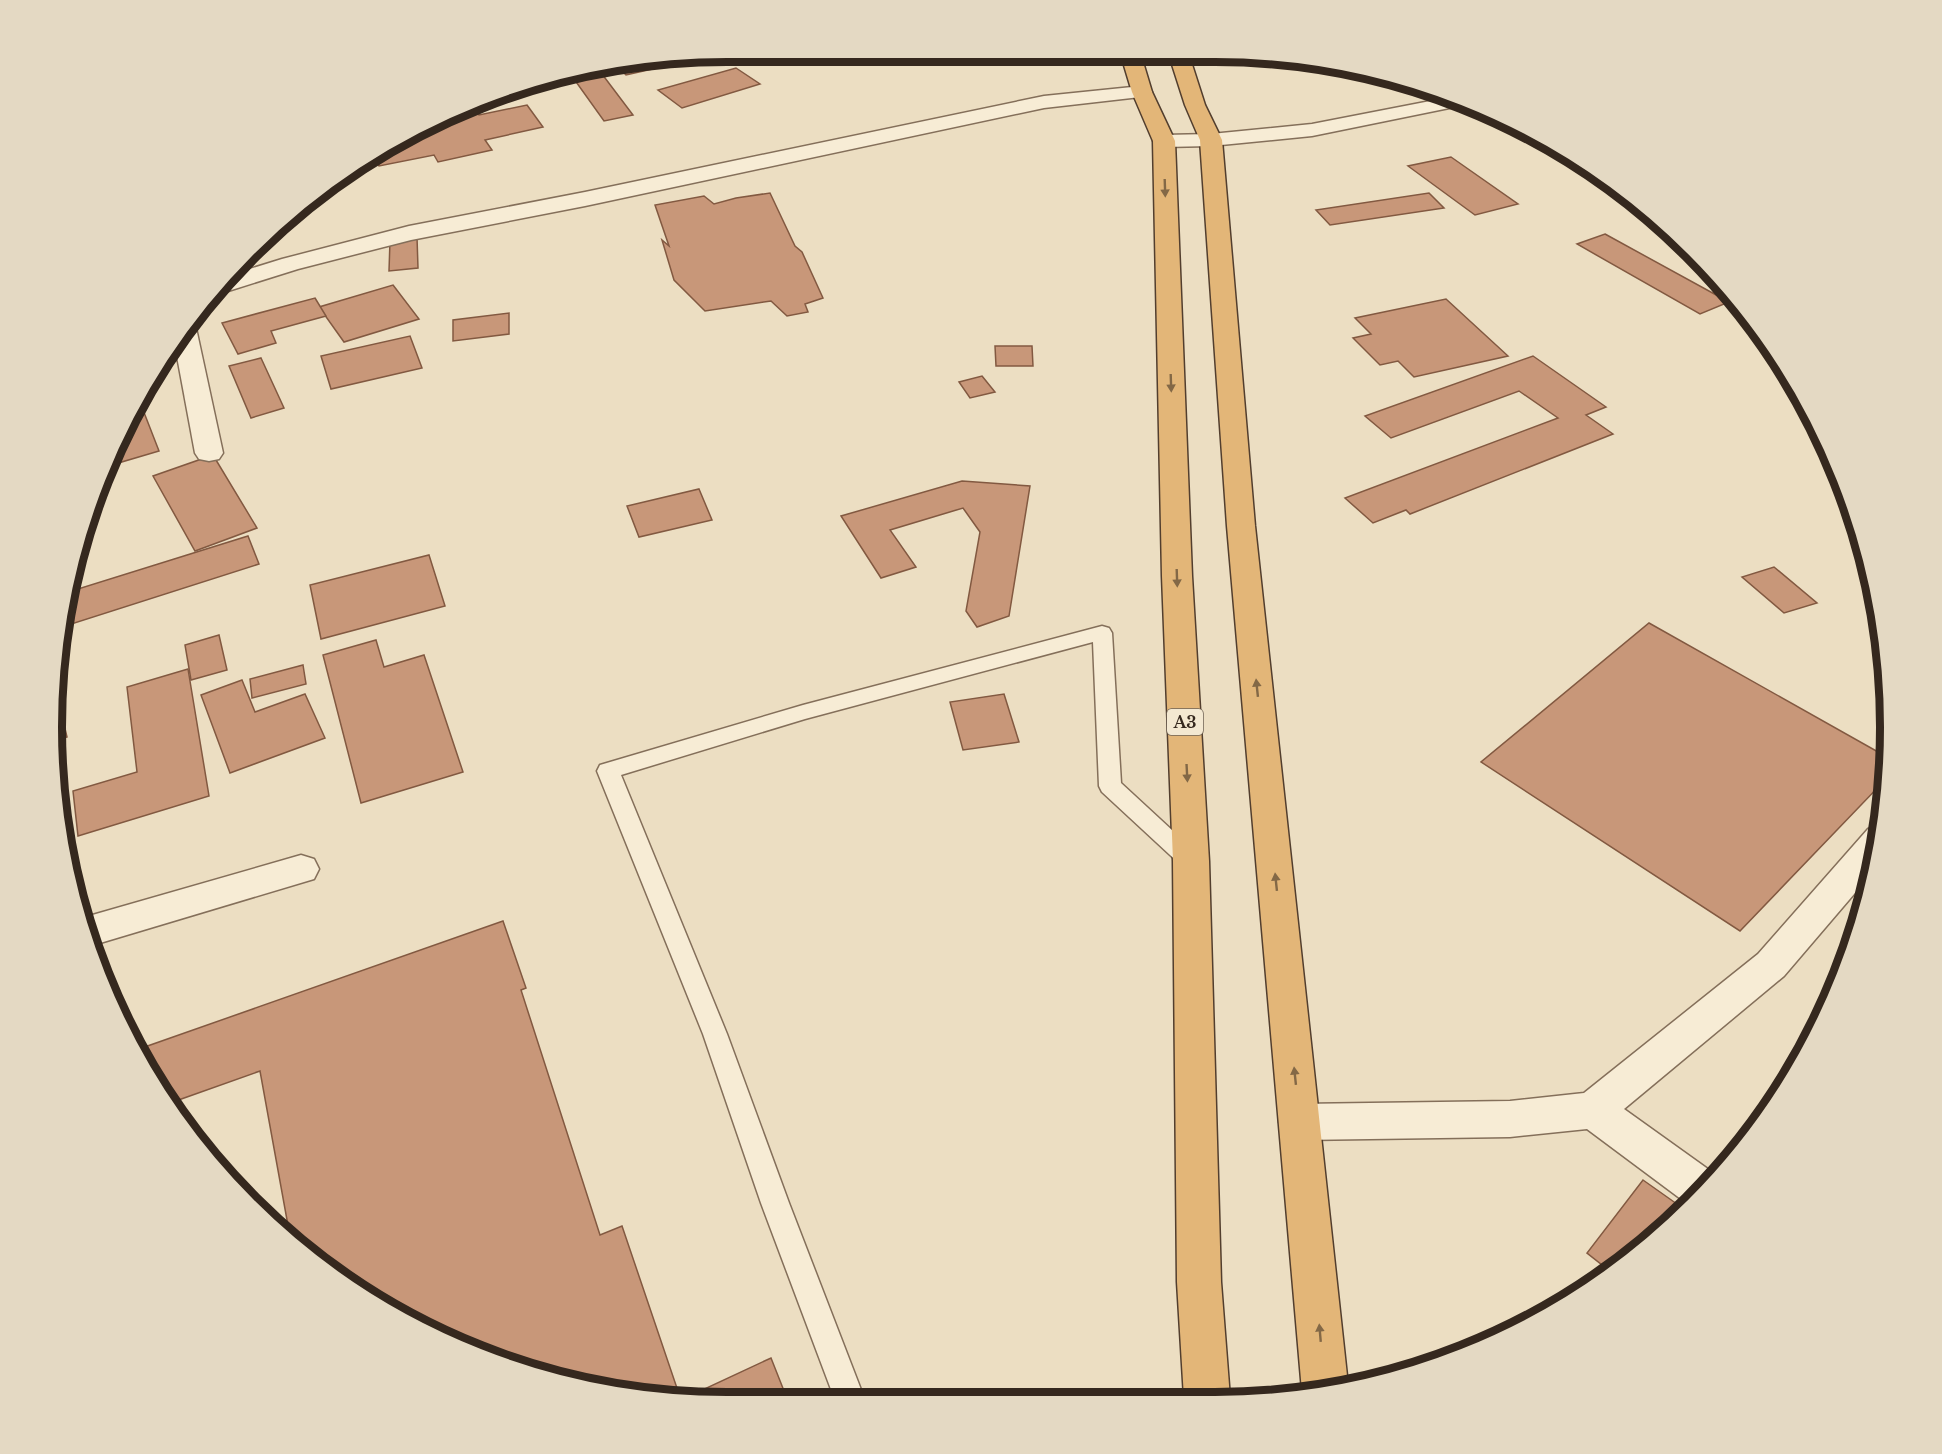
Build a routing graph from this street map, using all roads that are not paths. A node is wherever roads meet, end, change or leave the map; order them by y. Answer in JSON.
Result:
{"nodes":[{"id":1,"x":1133,"y":62,"type":"edge"},
{"id":2,"x":1181,"y":62,"type":"edge"},
{"id":3,"x":1142,"y":92,"type":"junction"},
{"id":4,"x":1447,"y":104,"type":"edge"},
{"id":5,"x":1211,"y":140,"type":"junction"},
{"id":6,"x":1164,"y":141,"type":"junction"},
{"id":7,"x":232,"y":282,"type":"edge"},
{"id":8,"x":186,"y":340,"type":"edge"},
{"id":9,"x":209,"y":453,"type":"dead end"},
{"id":10,"x":1869,"y":852,"type":"edge"},
{"id":11,"x":1191,"y":861,"type":"junction"},
{"id":12,"x":301,"y":869,"type":"dead end"},
{"id":13,"x":94,"y":930,"type":"edge"},
{"id":14,"x":1593,"y":1110,"type":"junction"},
{"id":15,"x":1300,"y":1122,"type":"junction"},
{"id":16,"x":1697,"y":1186,"type":"edge"},
{"id":17,"x":1324,"y":1383,"type":"edge"},
{"id":18,"x":847,"y":1392,"type":"edge"},
{"id":19,"x":1207,"y":1392,"type":"edge"}],
"edges":[{"from":1,"to":3,"type":"highway","number":"A3"},
{"from":2,"to":5,"type":"highway"},
{"from":3,"to":6,"type":"highway","number":"A3"},
{"from":3,"to":7,"type":"street"},
{"from":4,"to":5,"type":"street"},
{"from":5,"to":6,"type":"street"},
{"from":15,"to":5,"type":"highway","one_way":true},
{"from":6,"to":11,"type":"highway","number":"A3","one_way":true},
{"from":8,"to":9,"type":"street"},
{"from":10,"to":14,"type":"street"},
{"from":11,"to":18,"type":"lane"},
{"from":11,"to":19,"type":"highway","number":"A3"},
{"from":12,"to":13,"type":"street"},
{"from":14,"to":15,"type":"street"},
{"from":14,"to":16,"type":"street"},
{"from":17,"to":15,"type":"highway","one_way":true}]}
